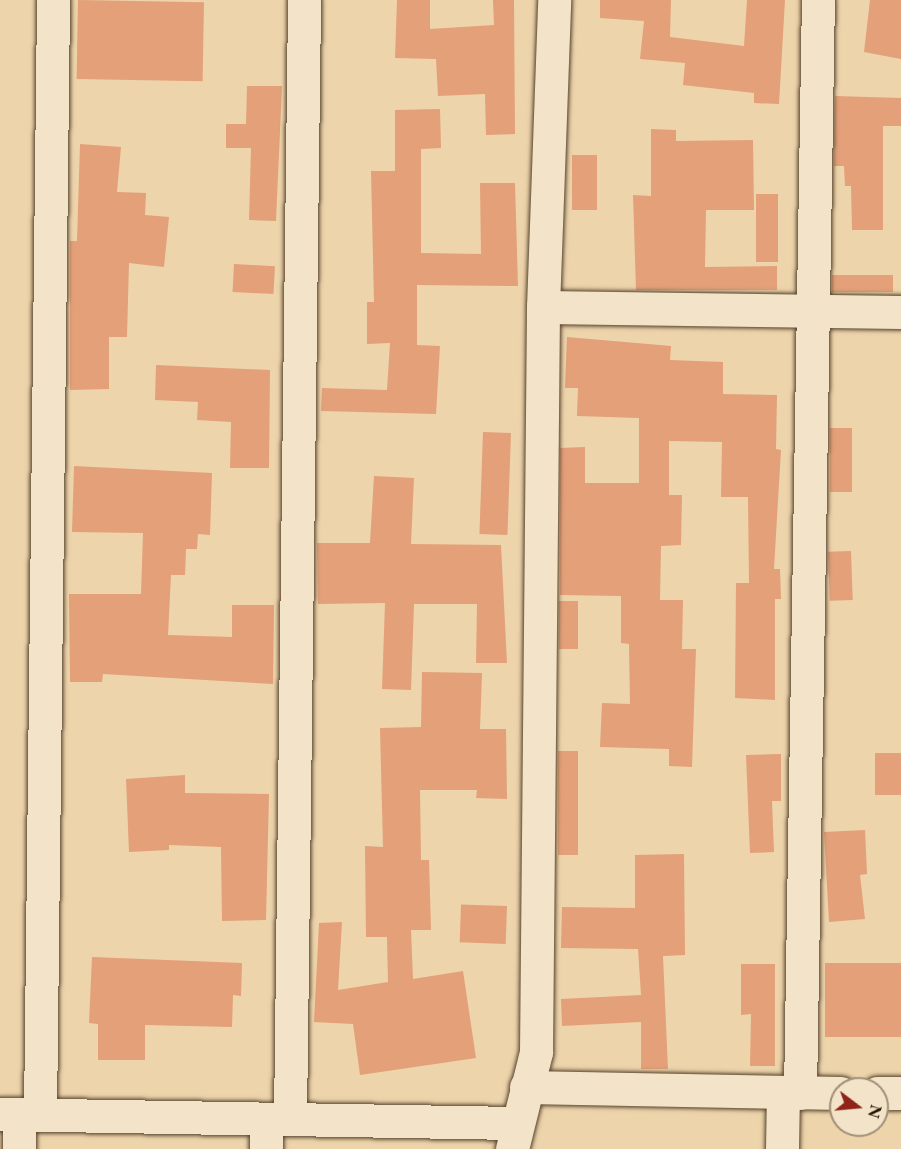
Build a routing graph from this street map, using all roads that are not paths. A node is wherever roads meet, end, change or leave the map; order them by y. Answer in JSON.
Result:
{"nodes":[{"id":1,"x":53,"y":0,"type":"edge"},
{"id":2,"x":304,"y":0,"type":"edge"},
{"id":3,"x":554,"y":0,"type":"edge"},
{"id":4,"x":818,"y":0,"type":"edge"},
{"id":5,"x":543,"y":307,"type":"junction"},
{"id":6,"x":810,"y":311,"type":"junction"},
{"id":7,"x":901,"y":312,"type":"edge"},
{"id":8,"x":526,"y":1087,"type":"junction"},
{"id":9,"x":792,"y":1093,"type":"junction"},
{"id":10,"x":829,"y":1093,"type":"edge"},
{"id":11,"x":20,"y":1114,"type":"edge"},
{"id":12,"x":274,"y":1129,"type":"edge"},
{"id":13,"x":514,"y":1136,"type":"edge"},
{"id":14,"x":19,"y":1149,"type":"edge"},
{"id":15,"x":782,"y":1149,"type":"edge"}],
"edges":[{"from":1,"to":11,"type":"street"},
{"from":2,"to":12,"type":"street"},
{"from":3,"to":5,"type":"street"},
{"from":4,"to":6,"type":"street"},
{"from":5,"to":6,"type":"street"},
{"from":5,"to":8,"type":"street"},
{"from":6,"to":7,"type":"street"},
{"from":6,"to":9,"type":"street"},
{"from":8,"to":9,"type":"street"},
{"from":8,"to":13,"type":"street"},
{"from":9,"to":10,"type":"street"},
{"from":9,"to":15,"type":"street"},
{"from":11,"to":12,"type":"street"},
{"from":11,"to":14,"type":"street"},
{"from":12,"to":13,"type":"street"}]}
